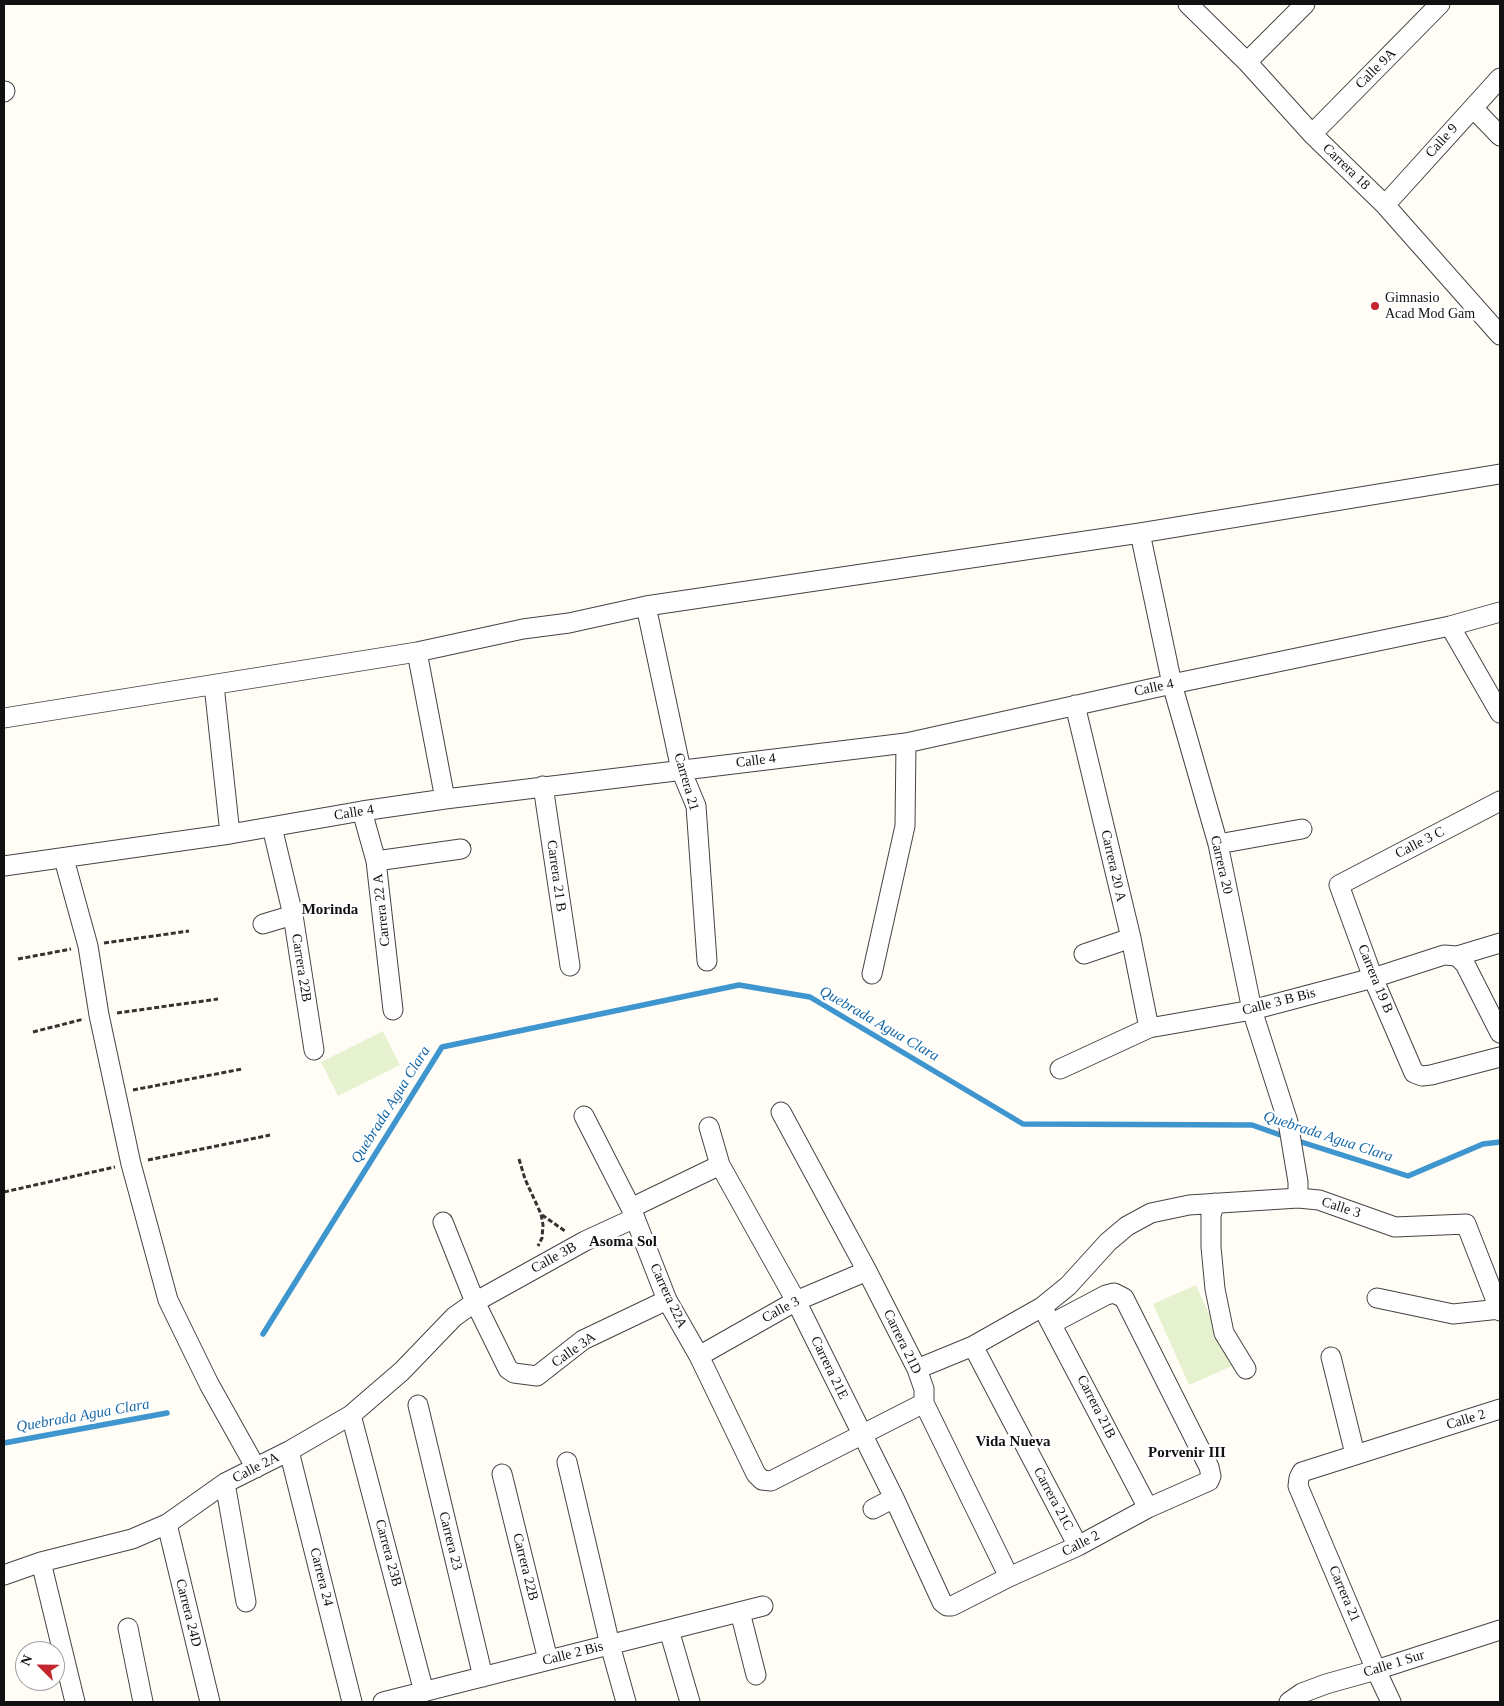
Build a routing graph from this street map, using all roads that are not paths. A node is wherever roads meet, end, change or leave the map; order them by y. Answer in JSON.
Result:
{"nodes":[{"id":1,"x":1188,"y":4,"type":"edge"},
{"id":2,"x":1305,"y":4,"type":"edge"},
{"id":3,"x":1440,"y":4,"type":"edge"},
{"id":4,"x":1247,"y":62,"type":"junction"},
{"id":5,"x":1500,"y":78,"type":"edge"},
{"id":6,"x":1473,"y":108,"type":"junction"},
{"id":7,"x":1312,"y":134,"type":"junction"},
{"id":8,"x":1500,"y":136,"type":"edge"},
{"id":9,"x":1385,"y":205,"type":"junction"},
{"id":10,"x":1500,"y":335,"type":"edge"},
{"id":11,"x":1500,"y":474,"type":"edge"},
{"id":12,"x":1140,"y":533,"type":"junction"},
{"id":13,"x":646,"y":606,"type":"junction"},
{"id":14,"x":1500,"y":612,"type":"edge"},
{"id":15,"x":1450,"y":626,"type":"junction"},
{"id":16,"x":417,"y":652,"type":"junction"},
{"id":17,"x":1172,"y":684,"type":"junction"},
{"id":18,"x":214,"y":686,"type":"junction"},
{"id":19,"x":1075,"y":705,"type":"junction"},
{"id":20,"x":1500,"y":713,"type":"edge"},
{"id":21,"x":4,"y":718,"type":"edge"},
{"id":22,"x":906,"y":743,"type":"junction"},
{"id":23,"x":681,"y":770,"type":"junction"},
{"id":24,"x":543,"y":786,"type":"junction"},
{"id":25,"x":445,"y":800,"type":"junction"},
{"id":26,"x":1500,"y":801,"type":"edge"},
{"id":27,"x":362,"y":811,"type":"junction"},
{"id":28,"x":272,"y":827,"type":"junction"},
{"id":29,"x":1302,"y":829,"type":"dead end"},
{"id":30,"x":230,"y":834,"type":"junction"},
{"id":31,"x":1218,"y":844,"type":"junction"},
{"id":32,"x":461,"y":849,"type":"dead end"},
{"id":33,"x":64,"y":859,"type":"junction"},
{"id":34,"x":376,"y":861,"type":"junction"},
{"id":35,"x":4,"y":866,"type":"edge"},
{"id":36,"x":1339,"y":885,"type":"joint"},
{"id":37,"x":293,"y":915,"type":"junction"},
{"id":38,"x":263,"y":924,"type":"dead end"},
{"id":39,"x":1131,"y":938,"type":"junction"},
{"id":40,"x":1500,"y":943,"type":"edge"},
{"id":41,"x":1084,"y":954,"type":"dead end"},
{"id":42,"x":1457,"y":956,"type":"junction"},
{"id":43,"x":707,"y":962,"type":"dead end"},
{"id":44,"x":570,"y":966,"type":"dead end"},
{"id":45,"x":872,"y":974,"type":"dead end"},
{"id":46,"x":1373,"y":978,"type":"junction"},
{"id":47,"x":393,"y":1010,"type":"dead end"},
{"id":48,"x":1252,"y":1010,"type":"junction"},
{"id":49,"x":1149,"y":1028,"type":"junction"},
{"id":50,"x":1500,"y":1033,"type":"edge"},
{"id":51,"x":314,"y":1050,"type":"dead end"},
{"id":52,"x":1500,"y":1057,"type":"edge"},
{"id":53,"x":1060,"y":1069,"type":"dead end"},
{"id":54,"x":781,"y":1112,"type":"dead end"},
{"id":55,"x":584,"y":1116,"type":"dead end"},
{"id":56,"x":708,"y":1127,"type":"dead end"},
{"id":57,"x":720,"y":1165,"type":"junction"},
{"id":58,"x":1298,"y":1190,"type":"junction"},
{"id":59,"x":1215,"y":1203,"type":"junction"},
{"id":60,"x":633,"y":1213,"type":"junction"},
{"id":61,"x":443,"y":1222,"type":"dead end"},
{"id":62,"x":867,"y":1271,"type":"junction"},
{"id":63,"x":1377,"y":1298,"type":"dead end"},
{"id":64,"x":667,"y":1300,"type":"junction"},
{"id":65,"x":796,"y":1301,"type":"junction"},
{"id":66,"x":475,"y":1302,"type":"junction"},
{"id":67,"x":1042,"y":1307,"type":"junction"},
{"id":68,"x":1500,"y":1310,"type":"edge"},
{"id":69,"x":1052,"y":1323,"type":"junction"},
{"id":70,"x":973,"y":1346,"type":"junction"},
{"id":71,"x":699,"y":1356,"type":"junction"},
{"id":72,"x":1331,"y":1357,"type":"dead end"},
{"id":73,"x":917,"y":1369,"type":"junction"},
{"id":74,"x":1246,"y":1369,"type":"dead end"},
{"id":75,"x":924,"y":1403,"type":"junction"},
{"id":76,"x":418,"y":1405,"type":"dead end"},
{"id":77,"x":1500,"y":1409,"type":"edge"},
{"id":78,"x":352,"y":1414,"type":"junction"},
{"id":79,"x":862,"y":1434,"type":"junction"},
{"id":80,"x":289,"y":1451,"type":"junction"},
{"id":81,"x":1355,"y":1454,"type":"junction"},
{"id":82,"x":567,"y":1462,"type":"dead end"},
{"id":83,"x":256,"y":1468,"type":"junction"},
{"id":84,"x":502,"y":1474,"type":"dead end"},
{"id":85,"x":225,"y":1483,"type":"junction"},
{"id":86,"x":1298,"y":1486,"type":"joint"},
{"id":87,"x":894,"y":1498,"type":"junction"},
{"id":88,"x":1148,"y":1508,"type":"junction"},
{"id":89,"x":873,"y":1509,"type":"dead end"},
{"id":90,"x":167,"y":1524,"type":"junction"},
{"id":91,"x":1078,"y":1546,"type":"junction"},
{"id":92,"x":41,"y":1562,"type":"junction"},
{"id":93,"x":4,"y":1575,"type":"edge"},
{"id":94,"x":1009,"y":1578,"type":"junction"},
{"id":95,"x":246,"y":1602,"type":"dead end"},
{"id":96,"x":763,"y":1606,"type":"dead end"},
{"id":97,"x":952,"y":1606,"type":"joint"},
{"id":98,"x":740,"y":1612,"type":"junction"},
{"id":99,"x":128,"y":1628,"type":"dead end"},
{"id":100,"x":670,"y":1630,"type":"junction"},
{"id":101,"x":1500,"y":1630,"type":"edge"},
{"id":102,"x":610,"y":1645,"type":"junction"},
{"id":103,"x":548,"y":1660,"type":"junction"},
{"id":104,"x":1376,"y":1670,"type":"junction"},
{"id":105,"x":756,"y":1675,"type":"dead end"},
{"id":106,"x":483,"y":1677,"type":"junction"},
{"id":107,"x":424,"y":1692,"type":"junction"},
{"id":108,"x":75,"y":1702,"type":"edge"},
{"id":109,"x":143,"y":1702,"type":"edge"},
{"id":110,"x":210,"y":1702,"type":"edge"},
{"id":111,"x":352,"y":1702,"type":"edge"},
{"id":112,"x":385,"y":1702,"type":"edge"},
{"id":113,"x":626,"y":1702,"type":"edge"},
{"id":114,"x":690,"y":1702,"type":"edge"},
{"id":115,"x":1289,"y":1702,"type":"edge"},
{"id":116,"x":1391,"y":1702,"type":"edge"}],
"edges":[{"from":1,"to":4,"type":"street","name":"Carrera 18"},
{"from":2,"to":4,"type":"street"},
{"from":3,"to":7,"type":"street","name":"Calle 9A"},
{"from":4,"to":7,"type":"street","name":"Carrera 18"},
{"from":5,"to":6,"type":"street","name":"Calle 9"},
{"from":6,"to":8,"type":"street"},
{"from":6,"to":9,"type":"street","name":"Calle 9"},
{"from":7,"to":9,"type":"street","name":"Carrera 18"},
{"from":9,"to":10,"type":"street","name":"Carrera 18"},
{"from":11,"to":12,"type":"street"},
{"from":12,"to":13,"type":"street"},
{"from":12,"to":17,"type":"street","name":"Carrera 20"},
{"from":13,"to":16,"type":"street"},
{"from":13,"to":23,"type":"street","name":"Carrera 21"},
{"from":14,"to":15,"type":"street","name":"Calle 4"},
{"from":15,"to":17,"type":"street","name":"Calle 4"},
{"from":15,"to":20,"type":"street"},
{"from":16,"to":18,"type":"street"},
{"from":16,"to":25,"type":"street"},
{"from":17,"to":19,"type":"street","name":"Calle 4"},
{"from":17,"to":31,"type":"street","name":"Carrera 20"},
{"from":18,"to":21,"type":"street"},
{"from":18,"to":30,"type":"street"},
{"from":19,"to":22,"type":"street","name":"Calle 4"},
{"from":19,"to":39,"type":"street","name":"Carrera 20 A"},
{"from":22,"to":23,"type":"street","name":"Calle 4"},
{"from":22,"to":45,"type":"street"},
{"from":23,"to":24,"type":"street","name":"Calle 4"},
{"from":23,"to":43,"type":"street","name":"Carrera 21"},
{"from":24,"to":25,"type":"street","name":"Calle 4"},
{"from":24,"to":44,"type":"street","name":"Carrera 21 B"},
{"from":25,"to":27,"type":"street","name":"Calle 4"},
{"from":26,"to":36,"type":"street","name":"Calle 3 C"},
{"from":27,"to":28,"type":"street","name":"Calle 4"},
{"from":27,"to":34,"type":"street","name":"Carrera 22 A"},
{"from":28,"to":30,"type":"street","name":"Calle 4"},
{"from":28,"to":37,"type":"street","name":"Carrera 22B"},
{"from":29,"to":31,"type":"street"},
{"from":30,"to":33,"type":"street","name":"Calle 4"},
{"from":31,"to":48,"type":"street","name":"Carrera 20"},
{"from":32,"to":34,"type":"street"},
{"from":33,"to":35,"type":"street","name":"Calle 4"},
{"from":33,"to":83,"type":"street"},
{"from":34,"to":47,"type":"street","name":"Carrera 22 A"},
{"from":36,"to":46,"type":"street","name":"Carrera 19 B"},
{"from":37,"to":38,"type":"street"},
{"from":37,"to":51,"type":"street","name":"Carrera 22B"},
{"from":39,"to":41,"type":"street"},
{"from":39,"to":49,"type":"street","name":"Carrera 20 A"},
{"from":40,"to":42,"type":"street","name":"Calle 3 B Bis"},
{"from":42,"to":46,"type":"street","name":"Calle 3 B Bis"},
{"from":42,"to":50,"type":"street"},
{"from":46,"to":48,"type":"street","name":"Calle 3 B Bis"},
{"from":46,"to":52,"type":"street","name":"Carrera 19 B"},
{"from":48,"to":49,"type":"street","name":"Calle 3 B Bis"},
{"from":48,"to":58,"type":"street","name":"Carrera 20"},
{"from":49,"to":53,"type":"street","name":"Calle 3 B Bis"},
{"from":54,"to":62,"type":"street","name":"Carrera 21D"},
{"from":55,"to":60,"type":"street","name":"Carrera 22A"},
{"from":56,"to":57,"type":"street","name":"Carrera 21E"},
{"from":57,"to":60,"type":"street","name":"Calle 3B"},
{"from":57,"to":65,"type":"street","name":"Carrera 21E"},
{"from":58,"to":59,"type":"street","name":"Calle 3"},
{"from":58,"to":68,"type":"street","name":"Calle 3"},
{"from":59,"to":67,"type":"street","name":"Calle 3"},
{"from":59,"to":74,"type":"street"},
{"from":60,"to":64,"type":"street","name":"Carrera 22A"},
{"from":60,"to":66,"type":"street","name":"Calle 3B"},
{"from":61,"to":66,"type":"street"},
{"from":62,"to":65,"type":"street","name":"Calle 3"},
{"from":62,"to":73,"type":"street","name":"Carrera 21D"},
{"from":63,"to":68,"type":"street"},
{"from":64,"to":66,"type":"street","name":"Calle 3A"},
{"from":64,"to":71,"type":"street","name":"Carrera 22A"},
{"from":65,"to":71,"type":"street","name":"Calle 3"},
{"from":65,"to":79,"type":"street","name":"Carrera 21E"},
{"from":66,"to":78,"type":"street","name":"Calle 2A"},
{"from":67,"to":69,"type":"street","name":"Carrera 21B"},
{"from":67,"to":70,"type":"street","name":"Calle 3"},
{"from":69,"to":88,"type":"street","name":"Carrera 21B"},
{"from":69,"to":88,"type":"street","name":"Calle 2"},
{"from":70,"to":73,"type":"street","name":"Calle 3"},
{"from":70,"to":91,"type":"street","name":"Carrera 21C"},
{"from":71,"to":79,"type":"street","name":"Carrera 22A"},
{"from":72,"to":81,"type":"street"},
{"from":73,"to":75,"type":"street","name":"Carrera 21D"},
{"from":75,"to":79,"type":"street"},
{"from":75,"to":94,"type":"street","name":"Carrera 21D"},
{"from":76,"to":106,"type":"street","name":"Carrera 23"},
{"from":77,"to":81,"type":"street","name":"Calle 2"},
{"from":78,"to":80,"type":"street","name":"Calle 2A"},
{"from":78,"to":107,"type":"street","name":"Carrera 23B"},
{"from":79,"to":87,"type":"street","name":"Carrera 21E"},
{"from":80,"to":83,"type":"street","name":"Calle 2A"},
{"from":80,"to":111,"type":"street","name":"Carrera 24"},
{"from":81,"to":86,"type":"street","name":"Calle 2"},
{"from":82,"to":102,"type":"street"},
{"from":83,"to":85,"type":"street","name":"Calle 2A"},
{"from":84,"to":103,"type":"street","name":"Carrera 22B"},
{"from":85,"to":90,"type":"street","name":"Calle 2A"},
{"from":85,"to":95,"type":"street"},
{"from":86,"to":104,"type":"street","name":"Carrera 21"},
{"from":87,"to":89,"type":"street"},
{"from":87,"to":97,"type":"street","name":"Carrera 21E"},
{"from":88,"to":91,"type":"street","name":"Calle 2"},
{"from":90,"to":92,"type":"street","name":"Calle 2A"},
{"from":90,"to":110,"type":"street","name":"Carrera 24D"},
{"from":91,"to":94,"type":"street","name":"Calle 2"},
{"from":92,"to":93,"type":"street","name":"Calle 2A"},
{"from":92,"to":108,"type":"street"},
{"from":94,"to":97,"type":"street","name":"Calle 2"},
{"from":96,"to":98,"type":"street","name":"Calle 2 Bis"},
{"from":98,"to":100,"type":"street","name":"Calle 2 Bis"},
{"from":98,"to":105,"type":"street"},
{"from":99,"to":109,"type":"street"},
{"from":100,"to":102,"type":"street","name":"Calle 2 Bis"},
{"from":100,"to":114,"type":"street"},
{"from":101,"to":104,"type":"street","name":"Calle 1 Sur"},
{"from":102,"to":103,"type":"street","name":"Calle 2 Bis"},
{"from":102,"to":113,"type":"street"},
{"from":103,"to":106,"type":"street","name":"Calle 2 Bis"},
{"from":104,"to":115,"type":"street","name":"Calle 1 Sur"},
{"from":104,"to":116,"type":"street","name":"Carrera 21"},
{"from":106,"to":107,"type":"street","name":"Calle 2 Bis"},
{"from":107,"to":112,"type":"street","name":"Calle 2 Bis"}]}
